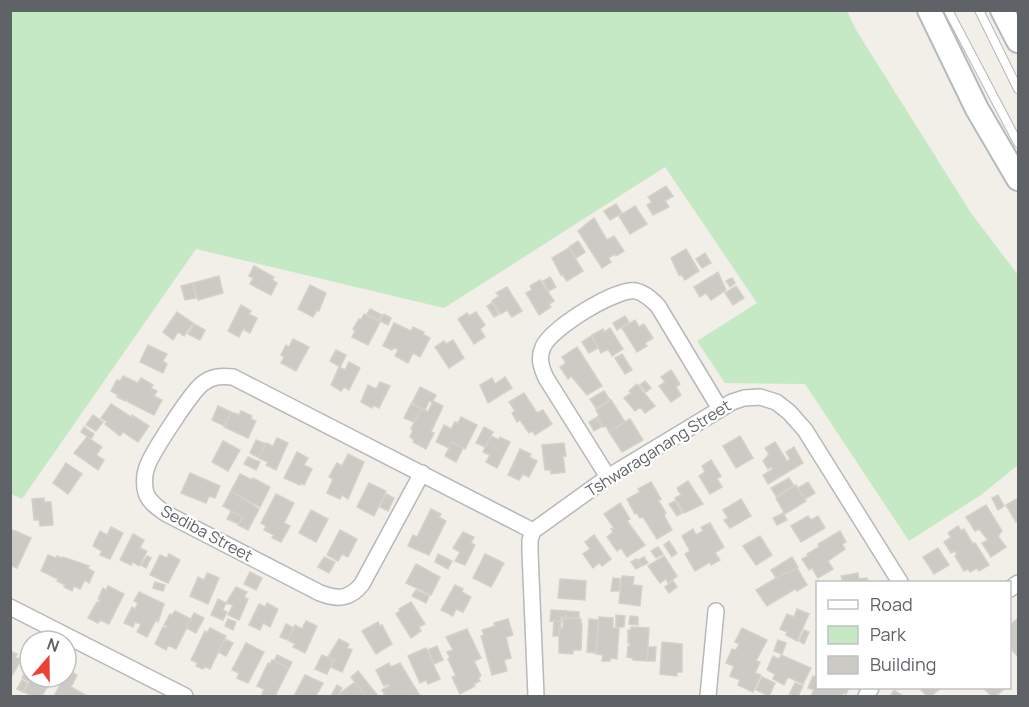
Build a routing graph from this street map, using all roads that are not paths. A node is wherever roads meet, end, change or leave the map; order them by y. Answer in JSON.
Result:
{"nodes":[{"id":1,"x":929,"y":10,"type":"edge"},
{"id":2,"x":948,"y":10,"type":"edge"},
{"id":3,"x":979,"y":10,"type":"edge"},
{"id":4,"x":1002,"y":10,"type":"edge"},
{"id":5,"x":1018,"y":41,"type":"edge"},
{"id":6,"x":1018,"y":89,"type":"edge"},
{"id":7,"x":1018,"y":143,"type":"edge"},
{"id":8,"x":1018,"y":179,"type":"edge"},
{"id":9,"x":720,"y":409,"type":"junction"},
{"id":10,"x":422,"y":473,"type":"junction"},
{"id":11,"x":608,"y":477,"type":"junction"},
{"id":12,"x":533,"y":531,"type":"junction"},
{"id":13,"x":899,"y":581,"type":"edge"},
{"id":14,"x":10,"y":607,"type":"edge"},
{"id":15,"x":716,"y":610,"type":"dead end"},
{"id":16,"x":185,"y":696,"type":"edge"},
{"id":17,"x":536,"y":696,"type":"edge"},
{"id":18,"x":708,"y":696,"type":"edge"}],
"edges":[{"from":1,"to":8,"type":"main road"},
{"from":2,"to":7,"type":"lane"},
{"from":3,"to":6,"type":"lane"},
{"from":4,"to":5,"type":"main road"},
{"from":9,"to":11,"type":"street","name":"Tshwaraganang Street"},
{"from":9,"to":11,"type":"street"},
{"from":9,"to":13,"type":"street","name":"Tshwaraganang Street"},
{"from":10,"to":10,"type":"street","name":"Sediba Street"},
{"from":10,"to":12,"type":"street","name":"Sediba Street"},
{"from":11,"to":12,"type":"street","name":"Tshwaraganang Street"},
{"from":12,"to":17,"type":"street"},
{"from":14,"to":16,"type":"street"},
{"from":15,"to":18,"type":"street"}]}
